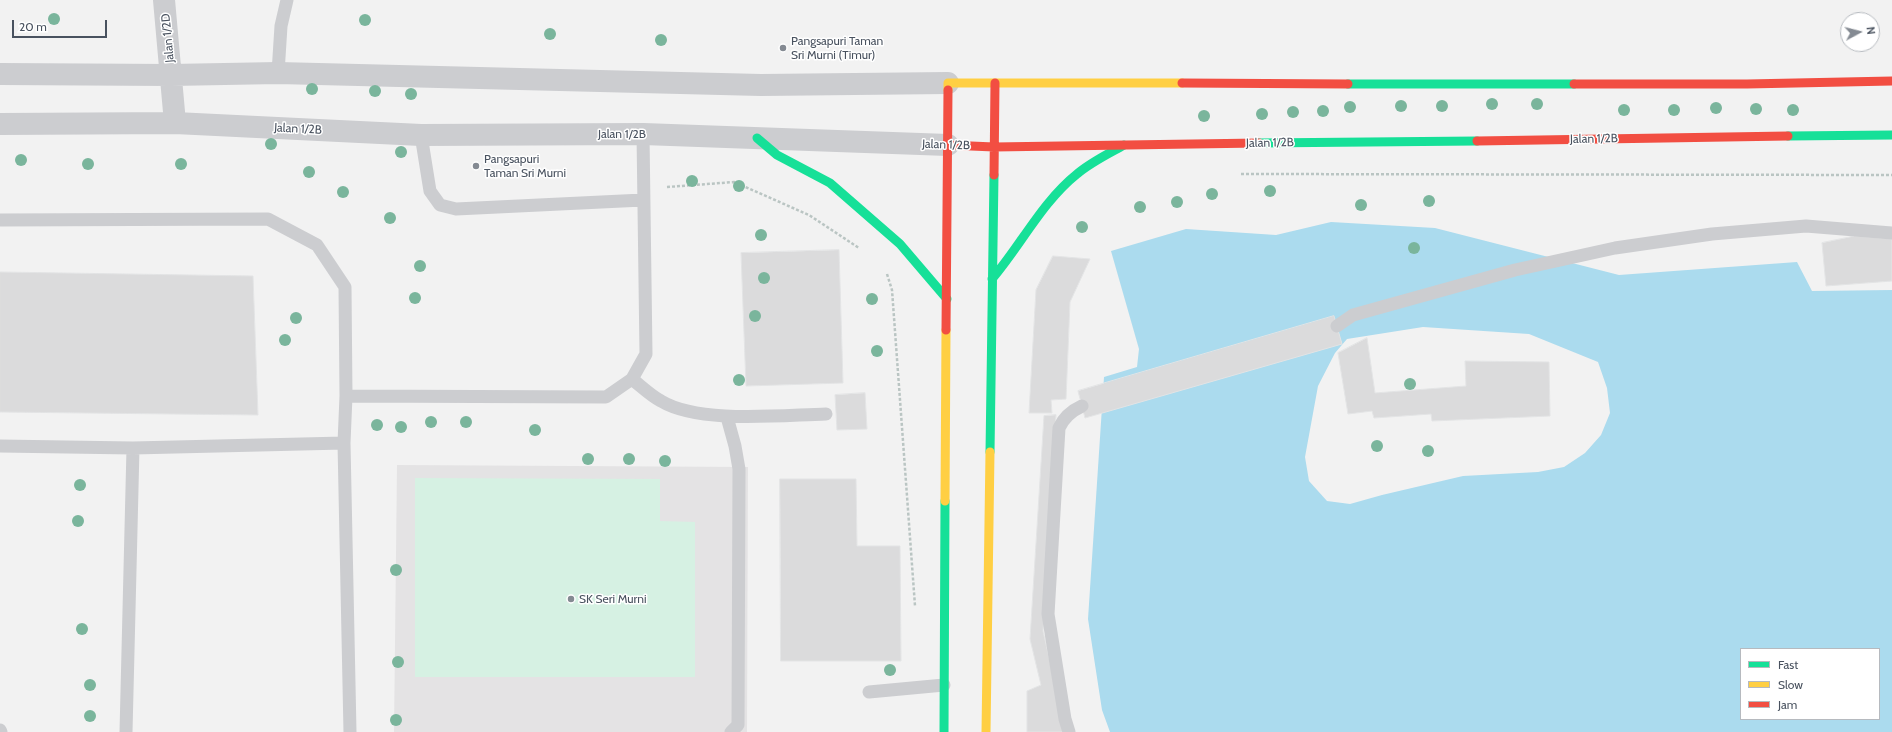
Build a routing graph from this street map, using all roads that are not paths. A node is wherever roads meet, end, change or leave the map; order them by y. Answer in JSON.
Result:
{"nodes":[{"id":1,"x":164,"y":0,"type":"edge"},
{"id":2,"x":286,"y":0,"type":"edge"},
{"id":3,"x":278,"y":73,"type":"junction"},
{"id":4,"x":0,"y":74,"type":"edge"},
{"id":5,"x":171,"y":75,"type":"junction"},
{"id":6,"x":1892,"y":81,"type":"edge"},
{"id":7,"x":948,"y":83,"type":"junction"},
{"id":8,"x":995,"y":83,"type":"junction"},
{"id":9,"x":175,"y":123,"type":"junction"},
{"id":10,"x":0,"y":124,"type":"edge"},
{"id":11,"x":643,"y":134,"type":"junction"},
{"id":12,"x":422,"y":135,"type":"junction"},
{"id":13,"x":1892,"y":135,"type":"edge"},
{"id":14,"x":757,"y":138,"type":"junction"},
{"id":15,"x":948,"y":145,"type":"junction"},
{"id":16,"x":1124,"y":145,"type":"junction"},
{"id":17,"x":994,"y":147,"type":"junction"},
{"id":18,"x":643,"y":194,"type":"junction"},
{"id":19,"x":0,"y":220,"type":"edge"},
{"id":20,"x":1892,"y":233,"type":"edge"},
{"id":21,"x":992,"y":279,"type":"junction"},
{"id":22,"x":947,"y":299,"type":"junction"},
{"id":23,"x":1337,"y":326,"type":"dead end"},
{"id":24,"x":632,"y":379,"type":"junction"},
{"id":25,"x":346,"y":396,"type":"junction"},
{"id":26,"x":1082,"y":406,"type":"dead end"},
{"id":27,"x":826,"y":414,"type":"dead end"},
{"id":28,"x":727,"y":417,"type":"junction"},
{"id":29,"x":344,"y":443,"type":"junction"},
{"id":30,"x":0,"y":446,"type":"edge"},
{"id":31,"x":133,"y":448,"type":"junction"},
{"id":32,"x":944,"y":685,"type":"junction"},
{"id":33,"x":869,"y":692,"type":"dead end"},
{"id":34,"x":126,"y":732,"type":"edge"},
{"id":35,"x":350,"y":732,"type":"edge"},
{"id":36,"x":731,"y":732,"type":"edge"},
{"id":37,"x":944,"y":732,"type":"edge"},
{"id":38,"x":986,"y":732,"type":"edge"},
{"id":39,"x":1069,"y":732,"type":"edge"}],
"edges":[{"from":1,"to":5,"type":"street","name":"Jalan 1/2D"},
{"from":2,"to":3,"type":"lane"},
{"from":3,"to":5,"type":"street"},
{"from":3,"to":7,"type":"street"},
{"from":4,"to":5,"type":"street"},
{"from":5,"to":9,"type":"street","name":"Jalan 1/2D"},
{"from":6,"to":8,"type":"street"},
{"from":7,"to":8,"type":"street"},
{"from":7,"to":15,"type":"street"},
{"from":8,"to":17,"type":"street"},
{"from":9,"to":10,"type":"street","name":"Jalan 1/2B"},
{"from":9,"to":12,"type":"street","name":"Jalan 1/2B"},
{"from":11,"to":12,"type":"street","name":"Jalan 1/2B"},
{"from":11,"to":14,"type":"street","name":"Jalan 1/2B"},
{"from":11,"to":18,"type":"lane"},
{"from":12,"to":18,"type":"lane"},
{"from":13,"to":16,"type":"street","name":"Jalan 1/2B"},
{"from":14,"to":15,"type":"street","name":"Jalan 1/2B"},
{"from":14,"to":22,"type":"street"},
{"from":15,"to":17,"type":"street","name":"Jalan 1/2B"},
{"from":15,"to":22,"type":"street"},
{"from":16,"to":17,"type":"street","name":"Jalan 1/2B"},
{"from":16,"to":21,"type":"street"},
{"from":17,"to":21,"type":"street"},
{"from":18,"to":24,"type":"lane"},
{"from":19,"to":25,"type":"lane"},
{"from":20,"to":23,"type":"lane"},
{"from":21,"to":38,"type":"street"},
{"from":22,"to":32,"type":"street"},
{"from":24,"to":25,"type":"lane"},
{"from":24,"to":28,"type":"lane"},
{"from":25,"to":29,"type":"lane"},
{"from":26,"to":39,"type":"lane"},
{"from":27,"to":28,"type":"lane"},
{"from":28,"to":36,"type":"lane"},
{"from":29,"to":31,"type":"lane"},
{"from":29,"to":35,"type":"lane"},
{"from":30,"to":31,"type":"lane"},
{"from":31,"to":34,"type":"lane"},
{"from":32,"to":33,"type":"lane"},
{"from":32,"to":37,"type":"street"}]}
